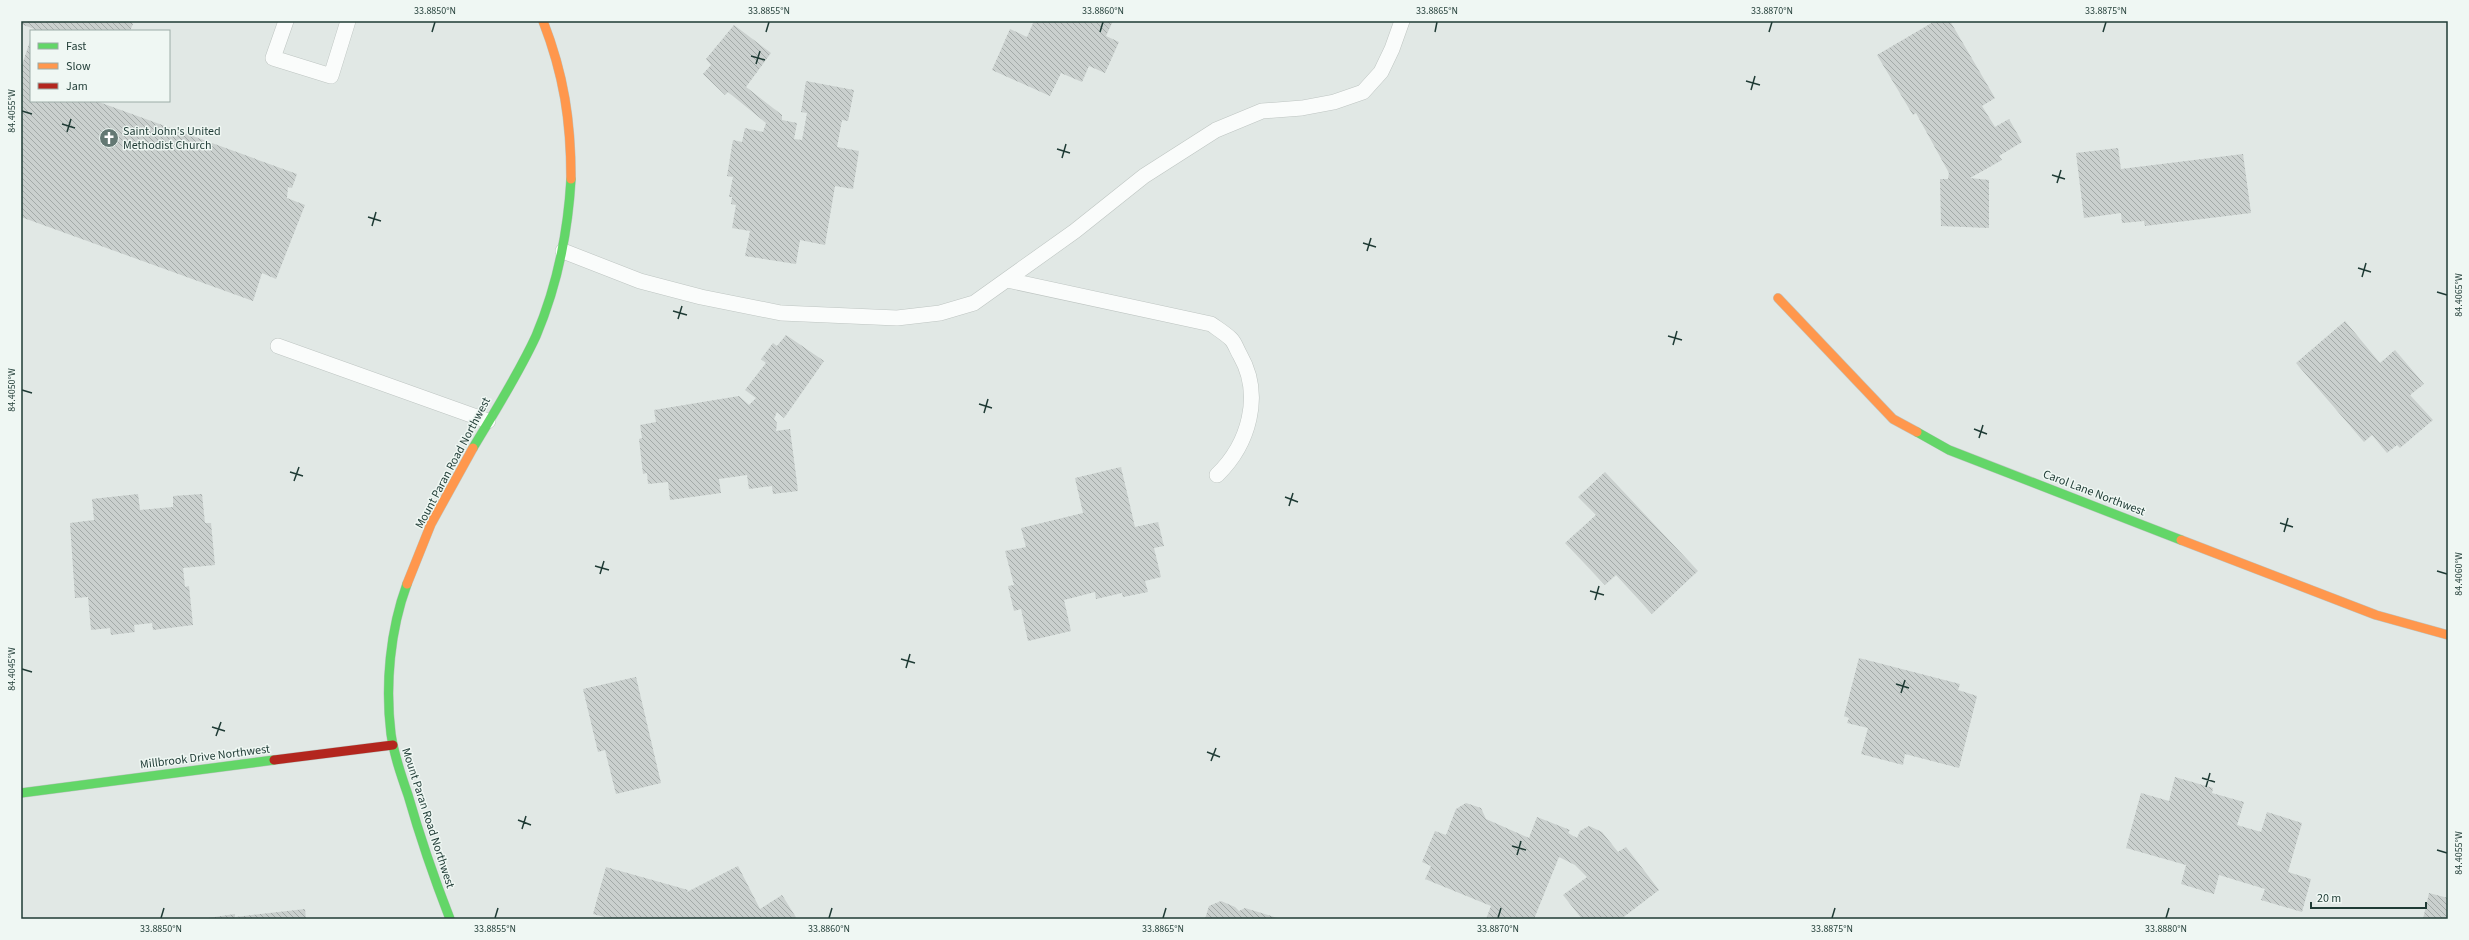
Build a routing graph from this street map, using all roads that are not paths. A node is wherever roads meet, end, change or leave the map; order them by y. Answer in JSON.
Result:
{"nodes":[{"id":1,"x":286,"y":21,"type":"edge"},
{"id":2,"x":348,"y":21,"type":"edge"},
{"id":3,"x":543,"y":21,"type":"edge"},
{"id":4,"x":1402,"y":21,"type":"edge"},
{"id":5,"x":563,"y":251,"type":"junction"},
{"id":6,"x":1007,"y":280,"type":"junction"},
{"id":7,"x":1778,"y":298,"type":"dead end"},
{"id":8,"x":278,"y":346,"type":"dead end"},
{"id":9,"x":488,"y":421,"type":"junction"},
{"id":10,"x":1217,"y":475,"type":"dead end"},
{"id":11,"x":2448,"y":635,"type":"edge"},
{"id":12,"x":393,"y":746,"type":"junction"},
{"id":13,"x":21,"y":793,"type":"edge"},
{"id":14,"x":450,"y":919,"type":"edge"}],
"edges":[{"from":1,"to":2,"type":"lane"},
{"from":3,"to":5,"type":"street","name":"Mount Paran Road Northwest"},
{"from":4,"to":6,"type":"lane"},
{"from":5,"to":6,"type":"lane"},
{"from":5,"to":9,"type":"street","name":"Mount Paran Road Northwest"},
{"from":6,"to":10,"type":"lane"},
{"from":7,"to":11,"type":"street","name":"Carol Lane Northwest"},
{"from":8,"to":9,"type":"lane"},
{"from":9,"to":12,"type":"street","name":"Mount Paran Road Northwest"},
{"from":12,"to":13,"type":"street","name":"Millbrook Drive Northwest"},
{"from":12,"to":14,"type":"street","name":"Mount Paran Road Northwest"}]}
